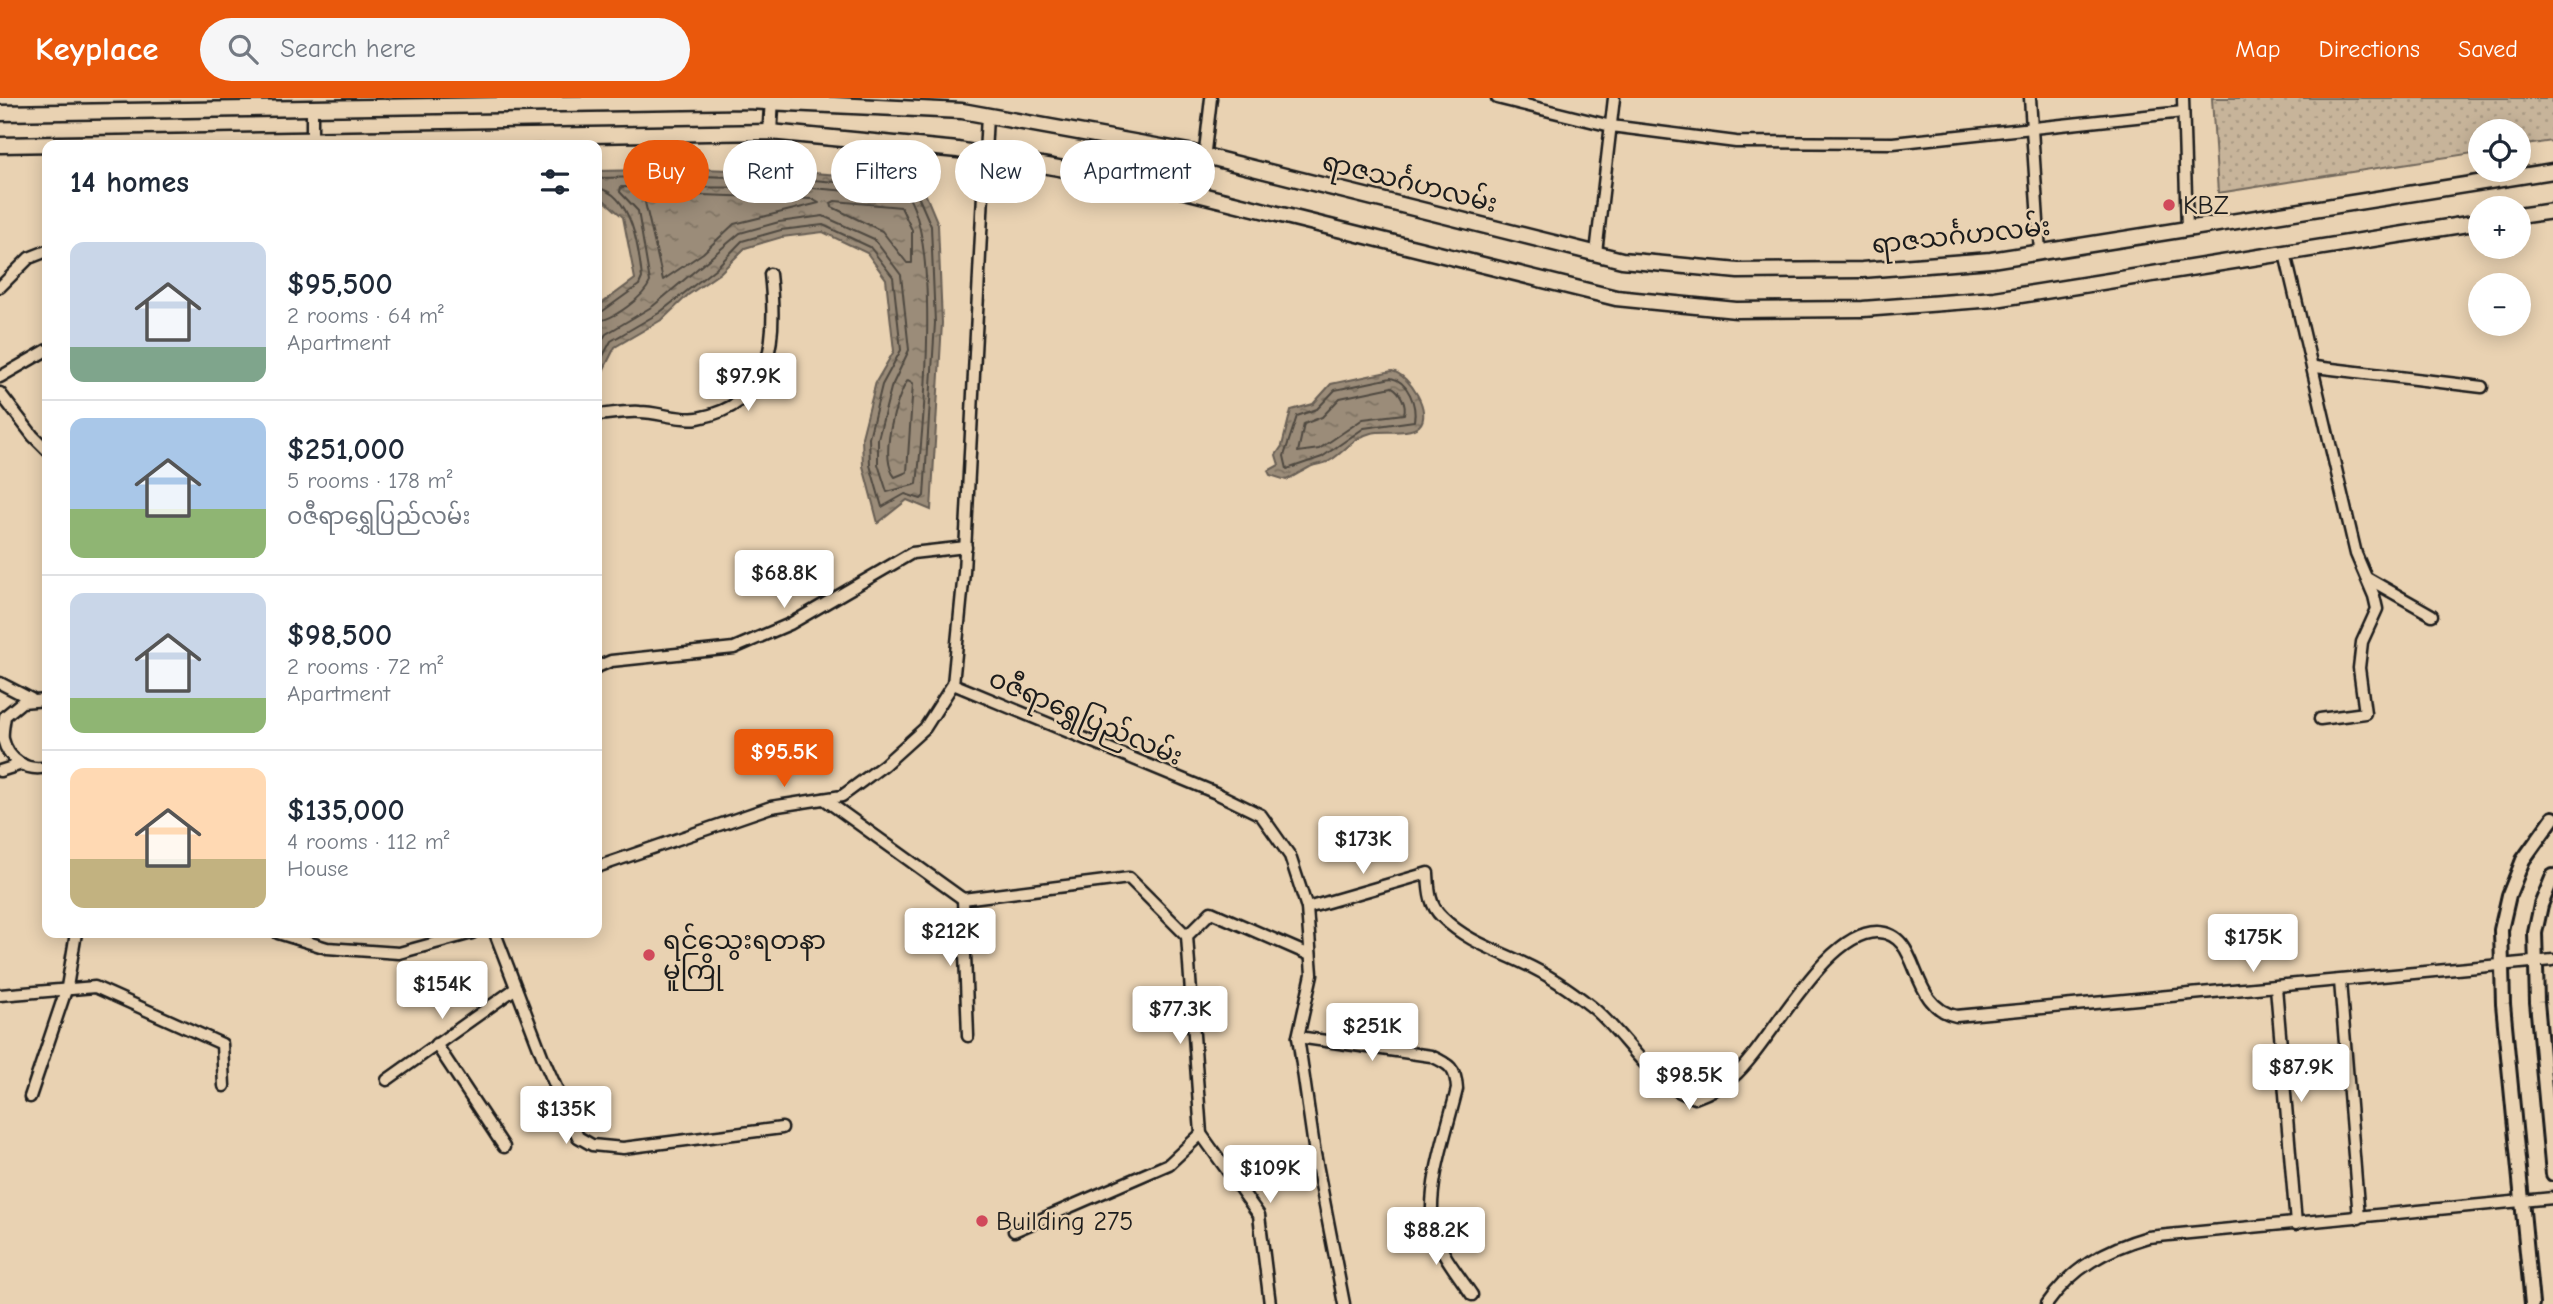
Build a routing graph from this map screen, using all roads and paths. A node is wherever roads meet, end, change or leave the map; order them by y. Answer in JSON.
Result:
{"nodes":[{"id":1,"x":1211,"y":98,"type":"edge"},
{"id":2,"x":1497,"y":98,"type":"edge"},
{"id":3,"x":1615,"y":98,"type":"edge"},
{"id":4,"x":2030,"y":98,"type":"edge"},
{"id":5,"x":2183,"y":98,"type":"edge"},
{"id":6,"x":772,"y":100,"type":"edge"},
{"id":7,"x":312,"y":108,"type":"junction"},
{"id":8,"x":2183,"y":112,"type":"junction"},
{"id":9,"x":0,"y":113,"type":"edge"},
{"id":10,"x":987,"y":116,"type":"junction"},
{"id":11,"x":2032,"y":126,"type":"junction"},
{"id":12,"x":1611,"y":127,"type":"junction"},
{"id":13,"x":770,"y":132,"type":"junction"},
{"id":14,"x":312,"y":140,"type":"edge"},
{"id":15,"x":404,"y":140,"type":"edge"},
{"id":16,"x":986,"y":140,"type":"edge"},
{"id":17,"x":1118,"y":140,"type":"edge"},
{"id":18,"x":1207,"y":140,"type":"edge"},
{"id":19,"x":0,"y":145,"type":"edge"},
{"id":20,"x":42,"y":145,"type":"edge"},
{"id":21,"x":955,"y":152,"type":"edge"},
{"id":22,"x":1215,"y":158,"type":"edge"},
{"id":23,"x":2553,"y":171,"type":"edge"},
{"id":24,"x":1215,"y":199,"type":"edge"},
{"id":25,"x":984,"y":203,"type":"edge"},
{"id":26,"x":2553,"y":211,"type":"edge"},
{"id":27,"x":2531,"y":214,"type":"edge"},
{"id":28,"x":2468,"y":224,"type":"edge"},
{"id":29,"x":2186,"y":229,"type":"junction"},
{"id":30,"x":2040,"y":252,"type":"junction"},
{"id":31,"x":42,"y":253,"type":"edge"},
{"id":32,"x":1596,"y":253,"type":"junction"},
{"id":33,"x":2285,"y":253,"type":"junction"},
{"id":34,"x":770,"y":274,"type":"dead end"},
{"id":35,"x":0,"y":287,"type":"edge"},
{"id":36,"x":42,"y":353,"type":"edge"},
{"id":37,"x":2315,"y":367,"type":"junction"},
{"id":38,"x":0,"y":377,"type":"edge"},
{"id":39,"x":2482,"y":387,"type":"dead end"},
{"id":40,"x":0,"y":393,"type":"edge"},
{"id":41,"x":602,"y":415,"type":"edge"},
{"id":42,"x":42,"y":445,"type":"edge"},
{"id":43,"x":966,"y":547,"type":"junction"},
{"id":44,"x":2367,"y":578,"type":"junction"},
{"id":45,"x":2432,"y":615,"type":"dead end"},
{"id":46,"x":602,"y":665,"type":"edge"},
{"id":47,"x":0,"y":683,"type":"edge"},
{"id":48,"x":953,"y":684,"type":"junction"},
{"id":49,"x":31,"y":699,"type":"junction"},
{"id":50,"x":42,"y":700,"type":"edge"},
{"id":51,"x":2,"y":712,"type":"edge"},
{"id":52,"x":2320,"y":719,"type":"dead end"},
{"id":53,"x":2,"y":742,"type":"edge"},
{"id":54,"x":22,"y":764,"type":"junction"},
{"id":55,"x":42,"y":768,"type":"edge"},
{"id":56,"x":0,"y":771,"type":"edge"},
{"id":57,"x":824,"y":799,"type":"junction"},
{"id":58,"x":2553,"y":817,"type":"edge"},
{"id":59,"x":602,"y":865,"type":"edge"},
{"id":60,"x":2553,"y":876,"type":"edge"},
{"id":61,"x":963,"y":899,"type":"junction"},
{"id":62,"x":1307,"y":908,"type":"junction"},
{"id":63,"x":1188,"y":936,"type":"junction"},
{"id":64,"x":75,"y":938,"type":"edge"},
{"id":65,"x":294,"y":938,"type":"edge"},
{"id":66,"x":454,"y":938,"type":"edge"},
{"id":67,"x":497,"y":938,"type":"edge"},
{"id":68,"x":1310,"y":955,"type":"junction"},
{"id":69,"x":2553,"y":960,"type":"edge"},
{"id":70,"x":2535,"y":962,"type":"junction"},
{"id":71,"x":2502,"y":966,"type":"junction"},
{"id":72,"x":2340,"y":981,"type":"junction"},
{"id":73,"x":67,"y":987,"type":"junction"},
{"id":74,"x":2276,"y":987,"type":"junction"},
{"id":75,"x":516,"y":988,"type":"junction"},
{"id":76,"x":0,"y":995,"type":"edge"},
{"id":77,"x":968,"y":1036,"type":"dead end"},
{"id":78,"x":1298,"y":1037,"type":"junction"},
{"id":79,"x":436,"y":1044,"type":"junction"},
{"id":80,"x":387,"y":1080,"type":"dead end"},
{"id":81,"x":224,"y":1086,"type":"dead end"},
{"id":82,"x":30,"y":1097,"type":"dead end"},
{"id":83,"x":782,"y":1128,"type":"dead end"},
{"id":84,"x":1201,"y":1134,"type":"junction"},
{"id":85,"x":504,"y":1147,"type":"dead end"},
{"id":86,"x":2553,"y":1174,"type":"edge"},
{"id":87,"x":2553,"y":1198,"type":"edge"},
{"id":88,"x":2522,"y":1203,"type":"junction"},
{"id":89,"x":2359,"y":1218,"type":"junction"},
{"id":90,"x":2297,"y":1223,"type":"junction"},
{"id":91,"x":1013,"y":1231,"type":"dead end"},
{"id":92,"x":1472,"y":1295,"type":"dead end"},
{"id":93,"x":1270,"y":1304,"type":"edge"},
{"id":94,"x":1344,"y":1304,"type":"edge"},
{"id":95,"x":2047,"y":1304,"type":"edge"},
{"id":96,"x":2532,"y":1304,"type":"edge"}],
"edges":[{"from":1,"to":18,"type":"street"},
{"from":2,"to":12,"type":"street"},
{"from":3,"to":12,"type":"street"},
{"from":4,"to":11,"type":"street"},
{"from":5,"to":8,"type":"street"},
{"from":6,"to":7,"type":"main road","name":"ရာဇသင်္ဂဟလမ်း"},
{"from":6,"to":10,"type":"main road","name":"ရာဇသင်္ဂဟလမ်း"},
{"from":6,"to":13,"type":"street"},
{"from":7,"to":9,"type":"main road","name":"ရာဇသင်္ဂဟလမ်း"},
{"from":7,"to":14,"type":"street"},
{"from":8,"to":11,"type":"street"},
{"from":8,"to":29,"type":"street"},
{"from":10,"to":16,"type":"street","name":"ဝဇီရာရွှေပြည်လမ်း"},
{"from":10,"to":17,"type":"main road","name":"ရာဇသင်္ဂဟလမ်း"},
{"from":11,"to":12,"type":"street"},
{"from":11,"to":30,"type":"street"},
{"from":12,"to":32,"type":"street"},
{"from":13,"to":15,"type":"main road"},
{"from":13,"to":21,"type":"main road"},
{"from":19,"to":20,"type":"main road"},
{"from":22,"to":32,"type":"main road","name":"ရာဇသင်္ဂဟလမ်း"},
{"from":23,"to":29,"type":"main road","name":"ရာဇသင်္ဂဟလမ်း"},
{"from":24,"to":33,"type":"main road"},
{"from":25,"to":43,"type":"street","name":"ဝဇီရာရွှေပြည်လမ်း"},
{"from":26,"to":27,"type":"main road"},
{"from":28,"to":33,"type":"main road"},
{"from":29,"to":30,"type":"main road","name":"ရာဇသင်္ဂဟလမ်း"},
{"from":30,"to":32,"type":"main road","name":"ရာဇသင်္ဂဟလမ်း"},
{"from":31,"to":35,"type":"street"},
{"from":33,"to":37,"type":"street"},
{"from":34,"to":41,"type":"street"},
{"from":36,"to":38,"type":"street"},
{"from":37,"to":39,"type":"street"},
{"from":37,"to":44,"type":"street"},
{"from":40,"to":42,"type":"street"},
{"from":43,"to":46,"type":"street"},
{"from":43,"to":48,"type":"street","name":"ဝဇီရာရွှေပြည်လမ်း"},
{"from":44,"to":45,"type":"street"},
{"from":44,"to":52,"type":"street"},
{"from":47,"to":49,"type":"street"},
{"from":48,"to":57,"type":"street"},
{"from":48,"to":62,"type":"street","name":"ဝဇီရာရွှေပြည်လမ်း"},
{"from":49,"to":50,"type":"street"},
{"from":49,"to":51,"type":"street"},
{"from":51,"to":53,"type":"street"},
{"from":53,"to":54,"type":"street"},
{"from":54,"to":55,"type":"street"},
{"from":54,"to":56,"type":"street"},
{"from":57,"to":59,"type":"street"},
{"from":57,"to":61,"type":"street"},
{"from":58,"to":71,"type":"street"},
{"from":60,"to":70,"type":"street"},
{"from":61,"to":63,"type":"street"},
{"from":61,"to":77,"type":"street"},
{"from":62,"to":68,"type":"street","name":"ဝဇီရာရွှေပြည်လမ်း"},
{"from":62,"to":74,"type":"street"},
{"from":63,"to":68,"type":"street"},
{"from":63,"to":84,"type":"street"},
{"from":64,"to":73,"type":"street"},
{"from":65,"to":66,"type":"street"},
{"from":67,"to":75,"type":"street"},
{"from":68,"to":78,"type":"street","name":"ဝဇီရာရွှေပြည်လမ်း"},
{"from":69,"to":70,"type":"street"},
{"from":70,"to":71,"type":"street"},
{"from":70,"to":86,"type":"street"},
{"from":71,"to":72,"type":"street"},
{"from":71,"to":88,"type":"street"},
{"from":72,"to":74,"type":"street"},
{"from":72,"to":89,"type":"street"},
{"from":73,"to":76,"type":"street"},
{"from":73,"to":81,"type":"street"},
{"from":73,"to":82,"type":"street"},
{"from":74,"to":90,"type":"street"},
{"from":75,"to":79,"type":"street"},
{"from":75,"to":83,"type":"street"},
{"from":78,"to":92,"type":"street"},
{"from":78,"to":94,"type":"street","name":"ဝဇီရာရွှေပြည်လမ်း"},
{"from":79,"to":80,"type":"street"},
{"from":79,"to":85,"type":"street"},
{"from":84,"to":91,"type":"street"},
{"from":84,"to":93,"type":"street"},
{"from":87,"to":88,"type":"street"},
{"from":88,"to":89,"type":"street"},
{"from":88,"to":96,"type":"street"},
{"from":89,"to":90,"type":"street"},
{"from":90,"to":95,"type":"street"}]}
